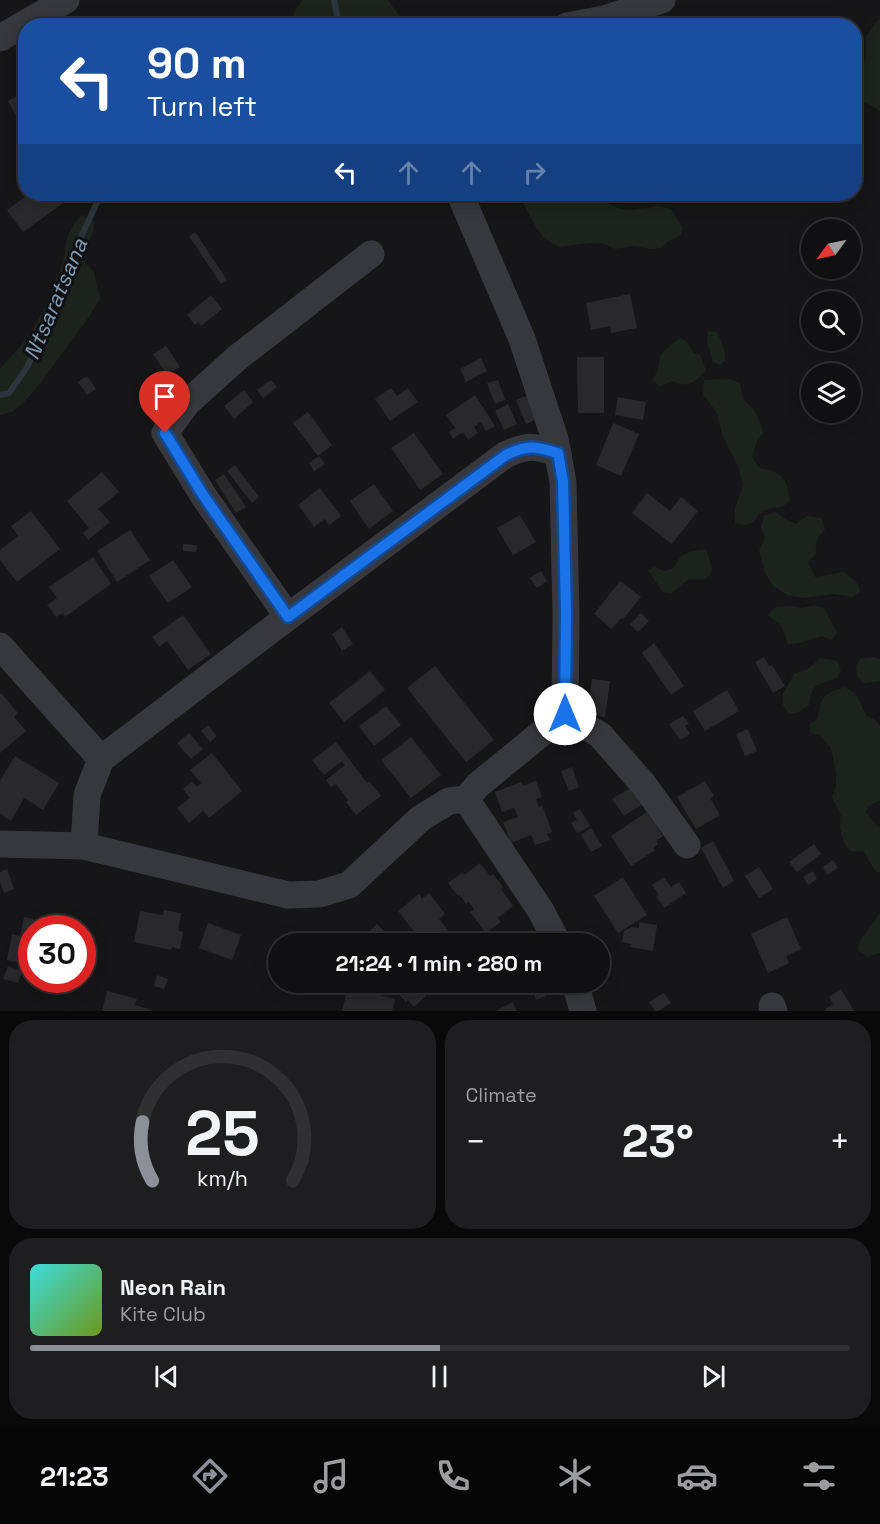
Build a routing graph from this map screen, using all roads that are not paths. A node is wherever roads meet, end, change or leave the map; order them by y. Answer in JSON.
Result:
{"nodes":[{"id":1,"x":66,"y":0,"type":"edge"},
{"id":2,"x":662,"y":0,"type":"edge"},
{"id":3,"x":35,"y":18,"type":"edge"},
{"id":4,"x":607,"y":18,"type":"edge"},
{"id":5,"x":18,"y":28,"type":"edge"},
{"id":6,"x":0,"y":38,"type":"edge"},
{"id":7,"x":463,"y":201,"type":"edge"},
{"id":8,"x":371,"y":254,"type":"dead end"},
{"id":9,"x":558,"y":453,"type":"junction"},
{"id":10,"x":288,"y":617,"type":"junction"},
{"id":11,"x":0,"y":646,"type":"edge"},
{"id":12,"x":565,"y":714,"type":"junction"},
{"id":13,"x":101,"y":759,"type":"junction"},
{"id":14,"x":466,"y":799,"type":"junction"},
{"id":15,"x":0,"y":844,"type":"edge"},
{"id":16,"x":687,"y":845,"type":"dead end"},
{"id":17,"x":84,"y":846,"type":"junction"},
{"id":18,"x":552,"y":933,"type":"edge"},
{"id":19,"x":578,"y":993,"type":"edge"},
{"id":20,"x":583,"y":1011,"type":"edge"}],
"edges":[{"from":1,"to":3,"type":"street"},
{"from":2,"to":4,"type":"street"},
{"from":5,"to":6,"type":"street"},
{"from":7,"to":9,"type":"street"},
{"from":8,"to":10,"type":"street"},
{"from":9,"to":10,"type":"street"},
{"from":9,"to":12,"type":"street"},
{"from":10,"to":13,"type":"street"},
{"from":11,"to":13,"type":"street"},
{"from":12,"to":14,"type":"street"},
{"from":12,"to":16,"type":"street"},
{"from":13,"to":17,"type":"street"},
{"from":14,"to":17,"type":"street"},
{"from":14,"to":18,"type":"street"},
{"from":15,"to":17,"type":"street"},
{"from":19,"to":20,"type":"street"}]}
